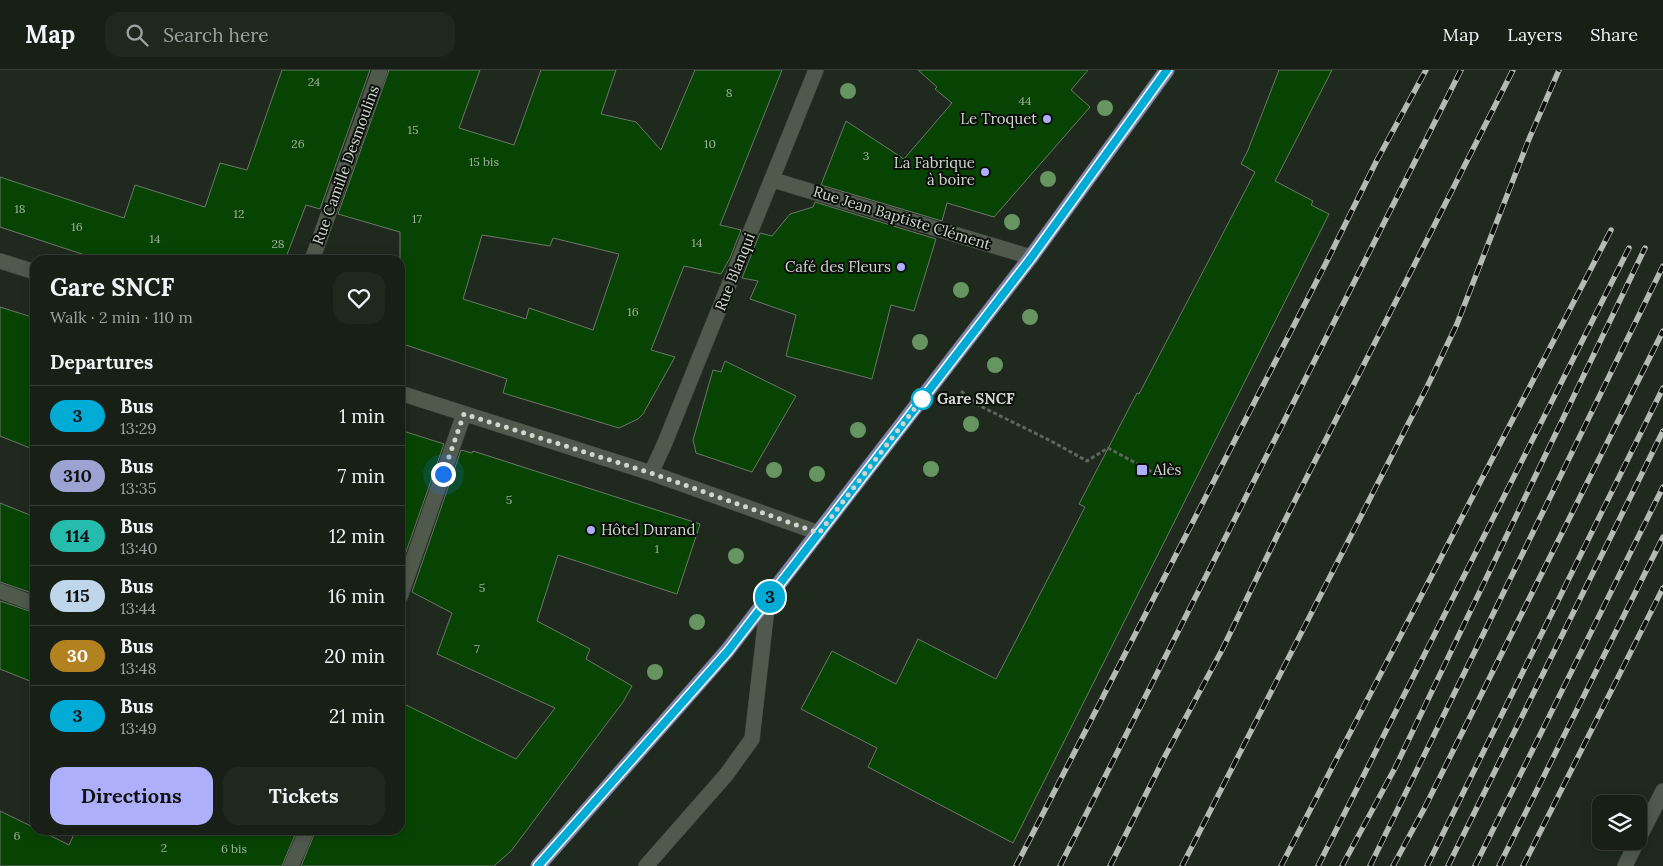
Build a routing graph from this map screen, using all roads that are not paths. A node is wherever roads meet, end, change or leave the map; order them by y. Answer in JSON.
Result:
{"nodes":[{"id":1,"x":380,"y":70,"type":"edge"},
{"id":2,"x":816,"y":70,"type":"edge"},
{"id":3,"x":1167,"y":70,"type":"edge"},
{"id":4,"x":773,"y":180,"type":"junction"},
{"id":5,"x":314,"y":255,"type":"edge"},
{"id":6,"x":1031,"y":258,"type":"junction"},
{"id":7,"x":0,"y":261,"type":"edge"},
{"id":8,"x":30,"y":270,"type":"edge"},
{"id":9,"x":405,"y":395,"type":"edge"},
{"id":10,"x":464,"y":414,"type":"junction"},
{"id":11,"x":651,"y":473,"type":"junction"},
{"id":12,"x":819,"y":533,"type":"junction"},
{"id":13,"x":405,"y":583,"type":"edge"},
{"id":14,"x":0,"y":591,"type":"edge"},
{"id":15,"x":768,"y":599,"type":"junction"},
{"id":16,"x":30,"y":602,"type":"edge"},
{"id":17,"x":1663,"y":791,"type":"edge"},
{"id":18,"x":1647,"y":822,"type":"edge"},
{"id":19,"x":305,"y":835,"type":"edge"},
{"id":20,"x":1633,"y":850,"type":"edge"},
{"id":21,"x":291,"y":866,"type":"edge"},
{"id":22,"x":538,"y":866,"type":"edge"},
{"id":23,"x":646,"y":866,"type":"edge"},
{"id":24,"x":1624,"y":866,"type":"edge"}],
"edges":[{"from":1,"to":5,"type":"street","name":"Rue Camille Desmoulins"},
{"from":2,"to":4,"type":"street","name":"Rue Blanqui"},
{"from":3,"to":6,"type":"main road"},
{"from":4,"to":6,"type":"street","name":"Rue Jean Baptiste Clément"},
{"from":4,"to":11,"type":"street","name":"Rue Blanqui"},
{"from":6,"to":12,"type":"main road"},
{"from":7,"to":8,"type":"street"},
{"from":9,"to":10,"type":"street"},
{"from":10,"to":11,"type":"street"},
{"from":10,"to":13,"type":"street"},
{"from":11,"to":12,"type":"street"},
{"from":12,"to":15,"type":"main road"},
{"from":14,"to":16,"type":"street"},
{"from":15,"to":22,"type":"main road"},
{"from":15,"to":23,"type":"street"},
{"from":17,"to":18,"type":"street"},
{"from":19,"to":21,"type":"street"},
{"from":20,"to":24,"type":"street"}]}
